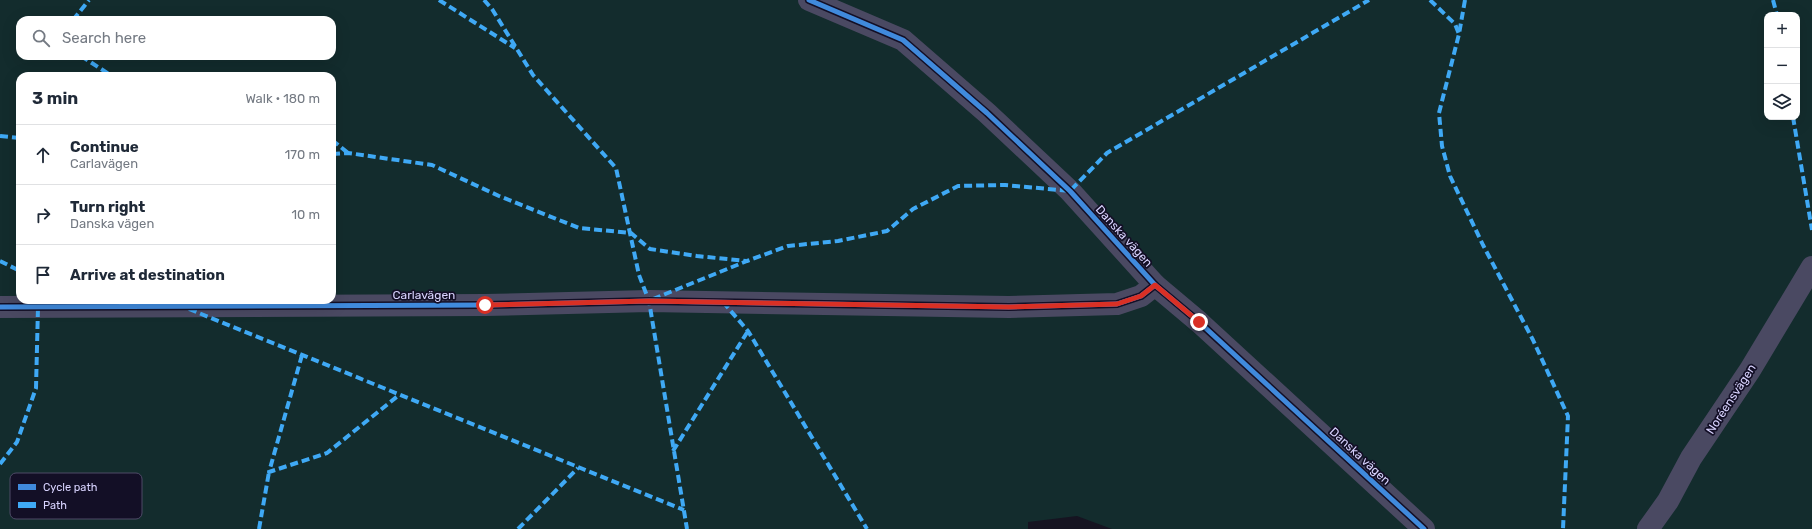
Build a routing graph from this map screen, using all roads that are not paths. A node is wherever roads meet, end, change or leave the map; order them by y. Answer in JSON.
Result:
{"nodes":[{"id":1,"x":810,"y":0,"type":"edge"},
{"id":2,"x":1812,"y":267,"type":"edge"},
{"id":3,"x":1155,"y":285,"type":"junction"},
{"id":4,"x":0,"y":307,"type":"edge"},
{"id":5,"x":1424,"y":529,"type":"edge"},
{"id":6,"x":1648,"y":529,"type":"edge"}],
"edges":[{"from":1,"to":3,"type":"street","name":"Danska vägen"},
{"from":2,"to":6,"type":"street","name":"Noréensvägen"},
{"from":3,"to":4,"type":"street","name":"Carlavägen"},
{"from":3,"to":5,"type":"street","name":"Danska vägen"}]}
